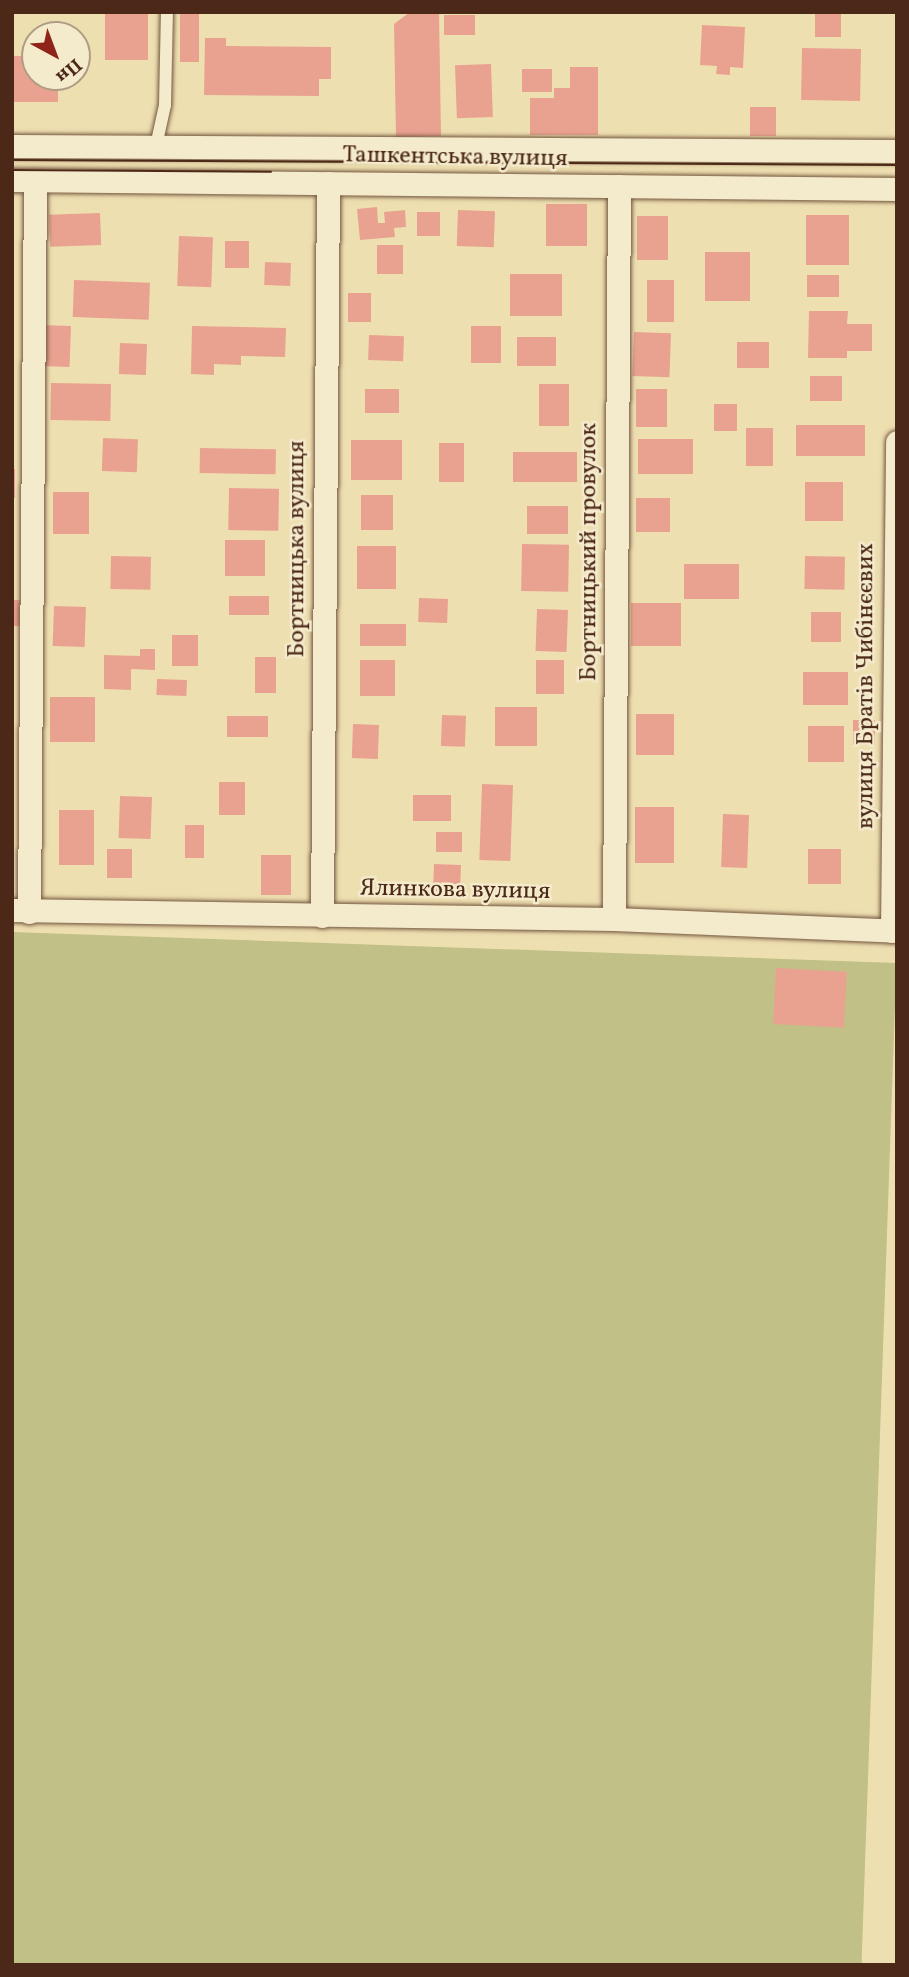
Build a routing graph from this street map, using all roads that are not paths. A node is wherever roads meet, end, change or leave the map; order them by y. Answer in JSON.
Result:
{"nodes":[{"id":1,"x":167,"y":12,"type":"edge"},
{"id":2,"x":12,"y":146,"type":"edge"},
{"id":3,"x":156,"y":146,"type":"junction"},
{"id":4,"x":897,"y":150,"type":"edge"},
{"id":5,"x":24,"y":180,"type":"edge"},
{"id":6,"x":328,"y":183,"type":"junction"},
{"id":7,"x":619,"y":186,"type":"junction"},
{"id":8,"x":897,"y":189,"type":"edge"},
{"id":9,"x":897,"y":442,"type":"edge"},
{"id":10,"x":895,"y":585,"type":"edge"},
{"id":11,"x":21,"y":911,"type":"edge"},
{"id":12,"x":322,"y":916,"type":"junction"},
{"id":13,"x":614,"y":919,"type":"junction"},
{"id":14,"x":894,"y":931,"type":"edge"}],
"edges":[{"from":1,"to":3,"type":"lane"},
{"from":2,"to":3,"type":"street","name":"Ташкентська вулиця"},
{"from":3,"to":4,"type":"street","name":"Ташкентська вулиця"},
{"from":5,"to":6,"type":"street","name":"Ташкентська вулиця"},
{"from":5,"to":11,"type":"street"},
{"from":6,"to":7,"type":"street","name":"Ташкентська вулиця"},
{"from":6,"to":12,"type":"street","name":"Бортницька вулиця"},
{"from":7,"to":8,"type":"street","name":"Ташкентська вулиця"},
{"from":7,"to":13,"type":"street","name":"Бортницький провулок"},
{"from":9,"to":10,"type":"street","name":"вулиця Братів Чибінєєвих"},
{"from":10,"to":14,"type":"street","name":"вулиця Братів Чибінєєвих"},
{"from":11,"to":12,"type":"street","name":"Ялинкова вулиця"},
{"from":12,"to":13,"type":"street","name":"Ялинкова вулиця"},
{"from":13,"to":14,"type":"street","name":"Ялинкова вулиця"}]}
